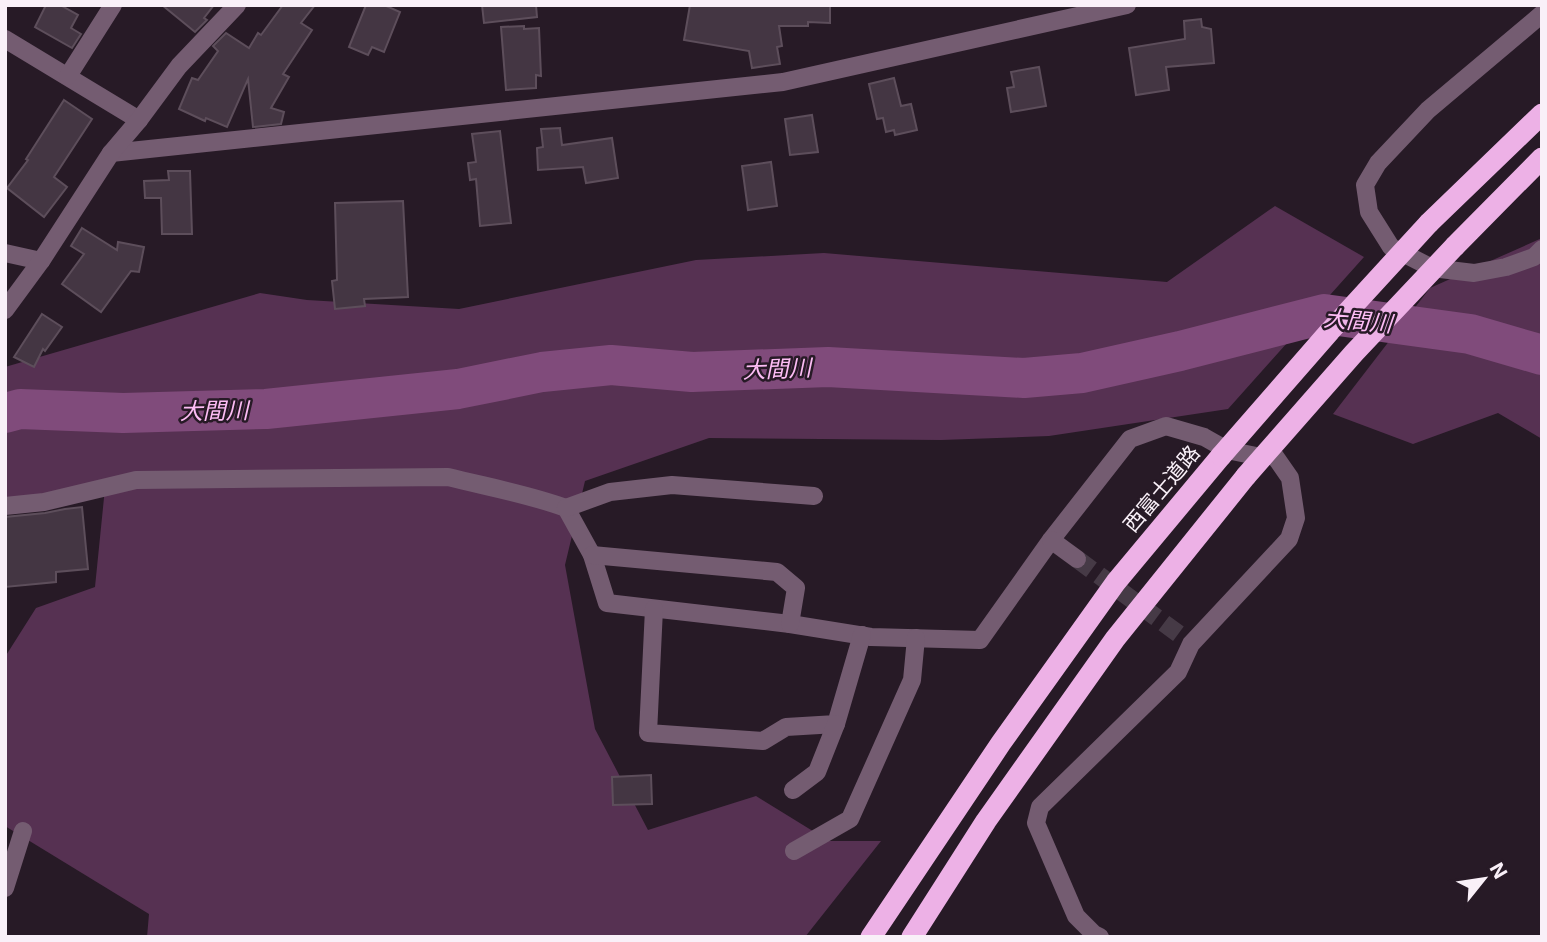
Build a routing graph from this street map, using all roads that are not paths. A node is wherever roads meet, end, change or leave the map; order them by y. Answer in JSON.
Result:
{"nodes":[{"id":1,"x":113,"y":5,"type":"edge"},
{"id":2,"x":237,"y":5,"type":"edge"},
{"id":3,"x":1127,"y":5,"type":"edge"},
{"id":4,"x":1542,"y":14,"type":"edge"},
{"id":5,"x":5,"y":39,"type":"edge"},
{"id":6,"x":68,"y":76,"type":"junction"},
{"id":7,"x":1542,"y":114,"type":"edge"},
{"id":8,"x":139,"y":120,"type":"junction"},
{"id":9,"x":111,"y":153,"type":"junction"},
{"id":10,"x":1542,"y":158,"type":"edge"},
{"id":11,"x":1542,"y":249,"type":"edge"},
{"id":12,"x":5,"y":253,"type":"edge"},
{"id":13,"x":41,"y":261,"type":"junction"},
{"id":14,"x":5,"y":310,"type":"edge"},
{"id":15,"x":814,"y":496,"type":"dead end"},
{"id":16,"x":5,"y":506,"type":"edge"},
{"id":17,"x":566,"y":508,"type":"junction"},
{"id":18,"x":1051,"y":540,"type":"junction"},
{"id":19,"x":592,"y":555,"type":"junction"},
{"id":20,"x":1077,"y":559,"type":"tunnel mouth"},
{"id":21,"x":654,"y":609,"type":"junction"},
{"id":22,"x":790,"y":624,"type":"junction"},
{"id":23,"x":862,"y":635,"type":"junction"},
{"id":24,"x":916,"y":638,"type":"junction"},
{"id":25,"x":836,"y":724,"type":"junction"},
{"id":26,"x":793,"y":790,"type":"dead end"},
{"id":27,"x":23,"y":831,"type":"dead end"},
{"id":28,"x":794,"y":850,"type":"dead end"},
{"id":29,"x":5,"y":888,"type":"edge"},
{"id":30,"x":871,"y":937,"type":"edge"},
{"id":31,"x":912,"y":937,"type":"edge"},
{"id":32,"x":1100,"y":937,"type":"edge"}],
"edges":[{"from":1,"to":6,"type":"street"},
{"from":2,"to":8,"type":"street"},
{"from":3,"to":9,"type":"street"},
{"from":4,"to":11,"type":"street"},
{"from":5,"to":6,"type":"street"},
{"from":6,"to":8,"type":"street"},
{"from":7,"to":30,"type":"highway","name":"西富士道路","bridge":true},
{"from":8,"to":9,"type":"street"},
{"from":9,"to":13,"type":"street"},
{"from":10,"to":31,"type":"highway","bridge":true},
{"from":12,"to":13,"type":"street"},
{"from":13,"to":14,"type":"street"},
{"from":15,"to":17,"type":"street"},
{"from":16,"to":17,"type":"street"},
{"from":17,"to":19,"type":"street"},
{"from":18,"to":20,"type":"street"},
{"from":18,"to":24,"type":"street"},
{"from":18,"to":32,"type":"street"},
{"from":19,"to":21,"type":"street"},
{"from":19,"to":22,"type":"street"},
{"from":21,"to":22,"type":"street"},
{"from":21,"to":25,"type":"street"},
{"from":22,"to":23,"type":"street"},
{"from":23,"to":24,"type":"street"},
{"from":23,"to":25,"type":"street"},
{"from":24,"to":28,"type":"street"},
{"from":25,"to":26,"type":"street"},
{"from":27,"to":29,"type":"street"}]}
